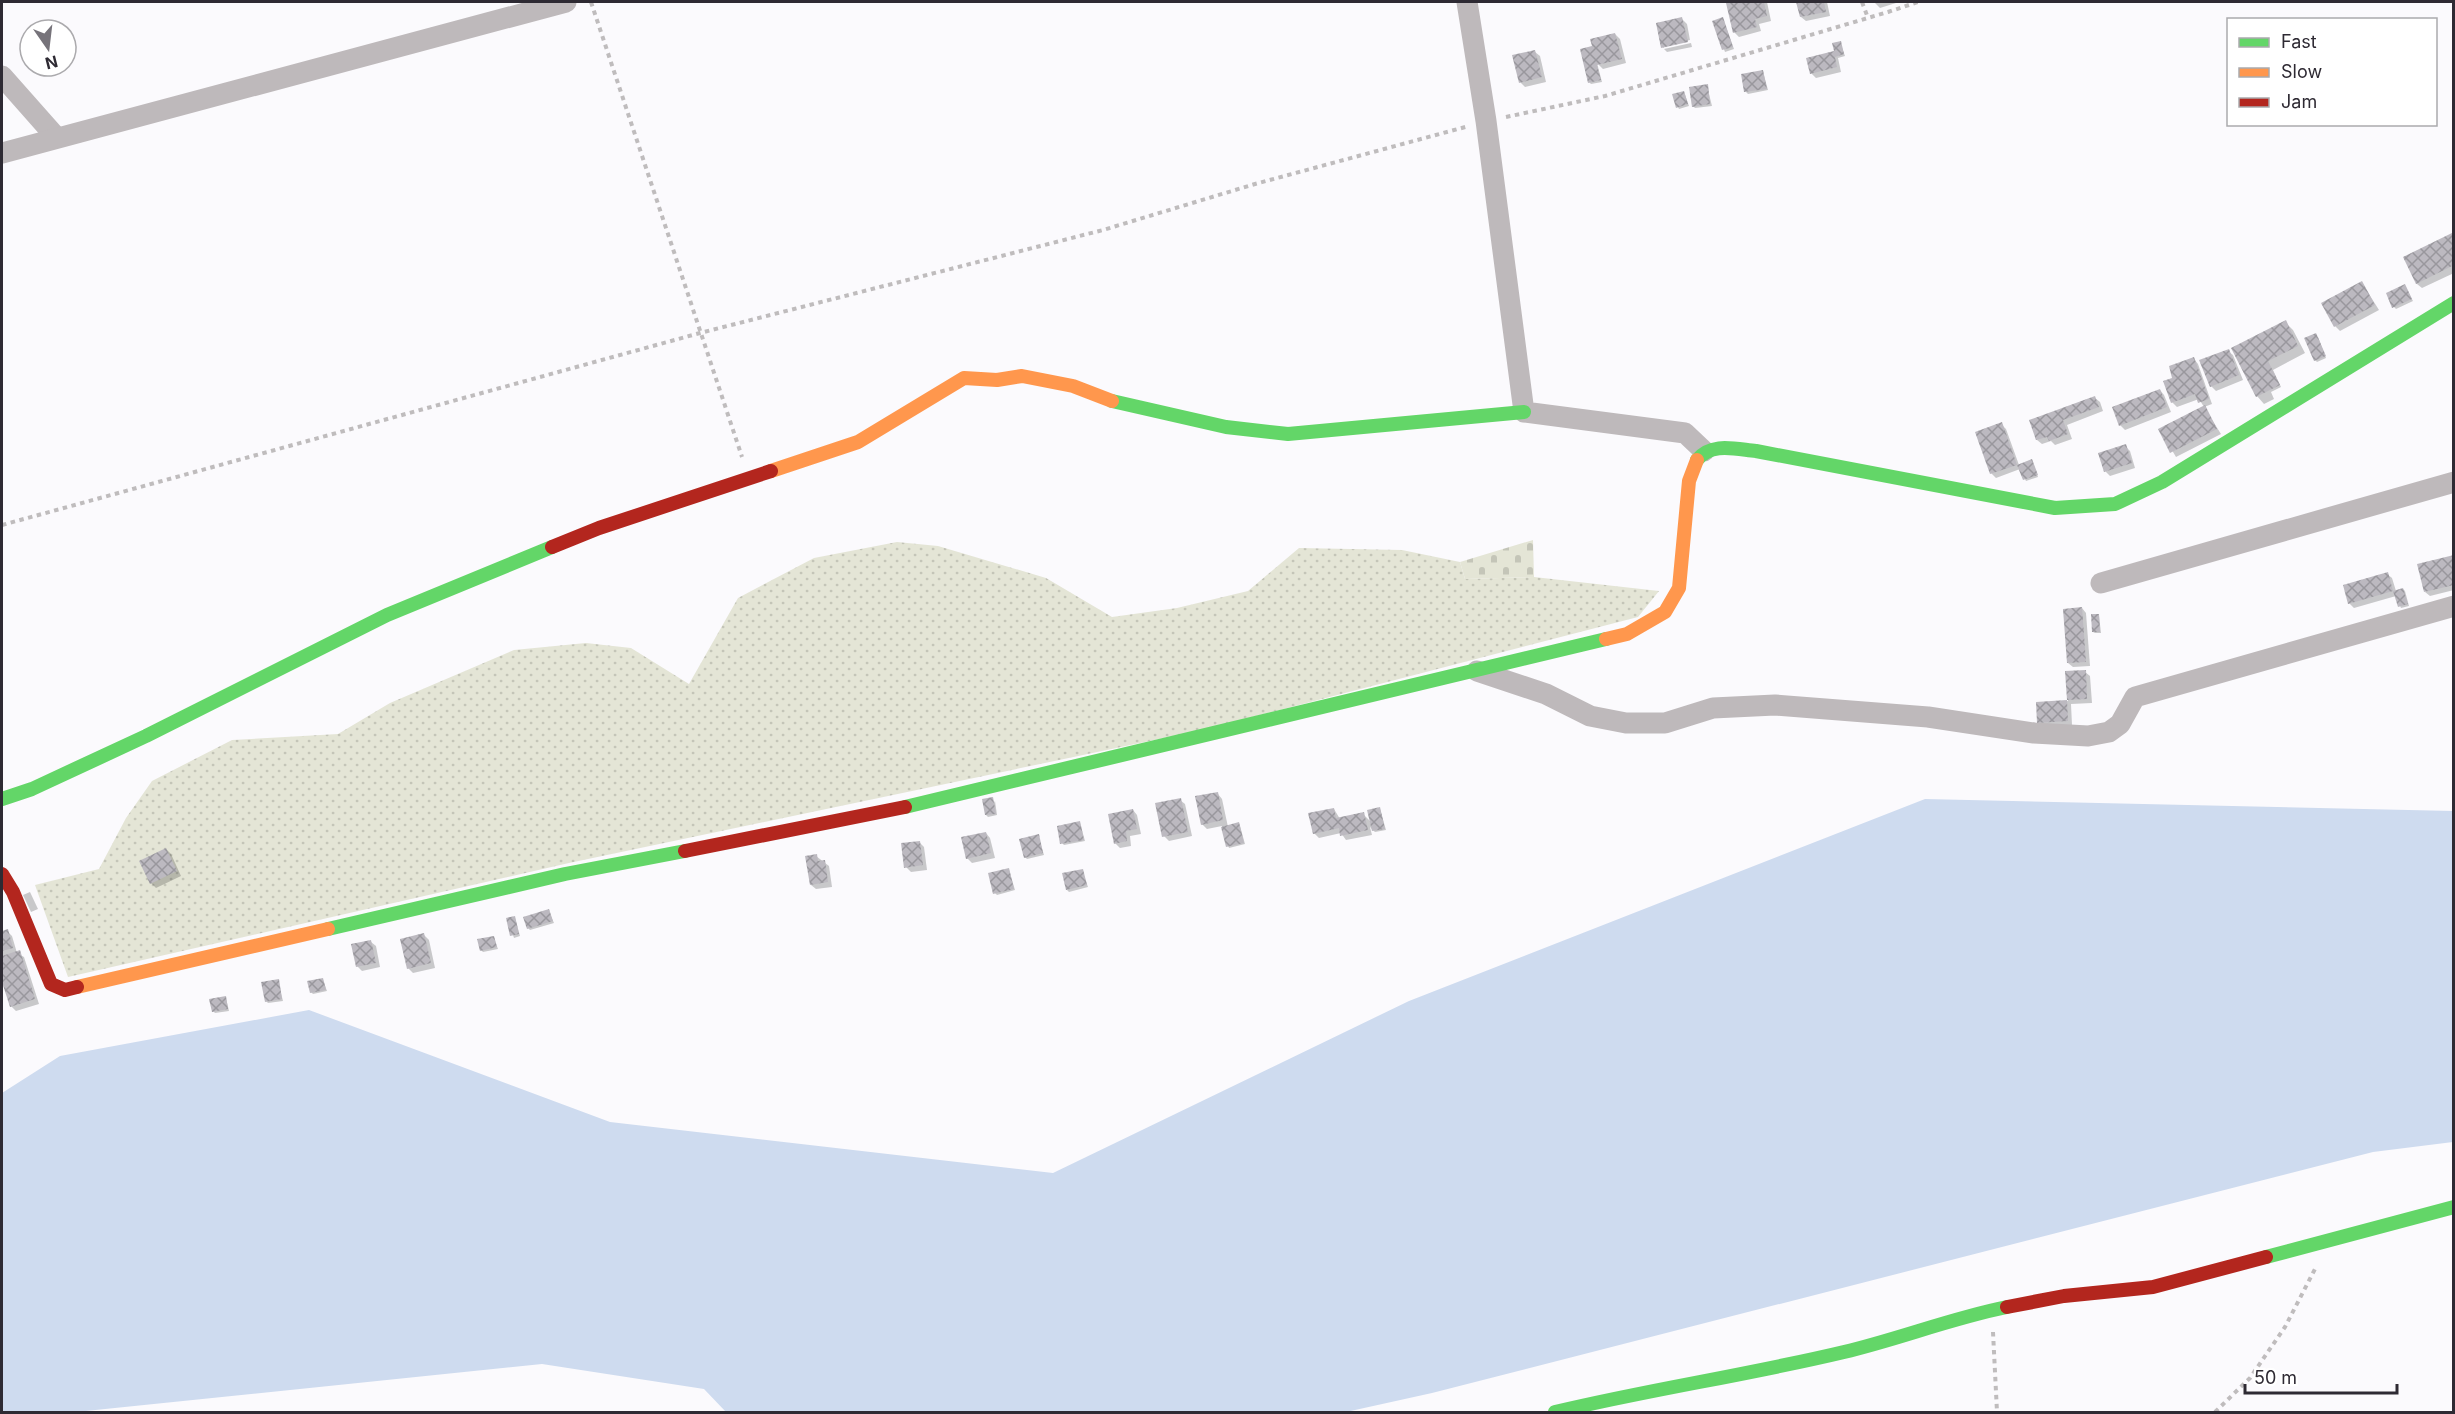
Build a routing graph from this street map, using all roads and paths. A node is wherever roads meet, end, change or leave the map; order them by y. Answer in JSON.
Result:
{"nodes":[{"id":1,"x":566,"y":2,"type":"edge"},
{"id":2,"x":591,"y":2,"type":"edge"},
{"id":3,"x":1467,"y":2,"type":"edge"},
{"id":4,"x":1862,"y":2,"type":"edge"},
{"id":5,"x":1917,"y":2,"type":"edge"},
{"id":6,"x":1868,"y":18,"type":"junction"},
{"id":7,"x":2,"y":76,"type":"edge"},
{"id":8,"x":1486,"y":121,"type":"junction"},
{"id":9,"x":56,"y":137,"type":"junction"},
{"id":10,"x":2,"y":153,"type":"edge"},
{"id":11,"x":2454,"y":303,"type":"edge"},
{"id":12,"x":700,"y":333,"type":"junction"},
{"id":13,"x":1524,"y":412,"type":"junction"},
{"id":14,"x":1704,"y":451,"type":"junction"},
{"id":15,"x":749,"y":478,"type":"junction"},
{"id":16,"x":2454,"y":482,"type":"edge"},
{"id":17,"x":2,"y":525,"type":"edge"},
{"id":18,"x":2101,"y":583,"type":"dead end"},
{"id":19,"x":2454,"y":606,"type":"edge"},
{"id":20,"x":1477,"y":671,"type":"junction"},
{"id":21,"x":2,"y":799,"type":"edge"},
{"id":22,"x":2,"y":874,"type":"edge"},
{"id":23,"x":2454,"y":1207,"type":"edge"},
{"id":24,"x":2315,"y":1268,"type":"dead end"},
{"id":25,"x":1991,"y":1310,"type":"junction"},
{"id":26,"x":1555,"y":1413,"type":"edge"},
{"id":27,"x":1997,"y":1413,"type":"edge"},
{"id":28,"x":2215,"y":1413,"type":"edge"}],
"edges":[{"from":1,"to":9,"type":"street"},
{"from":2,"to":12,"type":"path"},
{"from":3,"to":8,"type":"street"},
{"from":4,"to":6,"type":"path"},
{"from":5,"to":6,"type":"path"},
{"from":6,"to":8,"type":"path"},
{"from":7,"to":9,"type":"street"},
{"from":8,"to":12,"type":"path"},
{"from":8,"to":13,"type":"street"},
{"from":9,"to":10,"type":"street"},
{"from":11,"to":14,"type":"main road"},
{"from":12,"to":15,"type":"path"},
{"from":12,"to":17,"type":"path"},
{"from":13,"to":14,"type":"street"},
{"from":13,"to":15,"type":"main road"},
{"from":14,"to":20,"type":"main road"},
{"from":15,"to":21,"type":"main road"},
{"from":16,"to":18,"type":"street"},
{"from":19,"to":20,"type":"street"},
{"from":20,"to":22,"type":"main road"},
{"from":23,"to":25,"type":"main road"},
{"from":24,"to":28,"type":"path"},
{"from":25,"to":26,"type":"main road"},
{"from":25,"to":27,"type":"path"}]}
